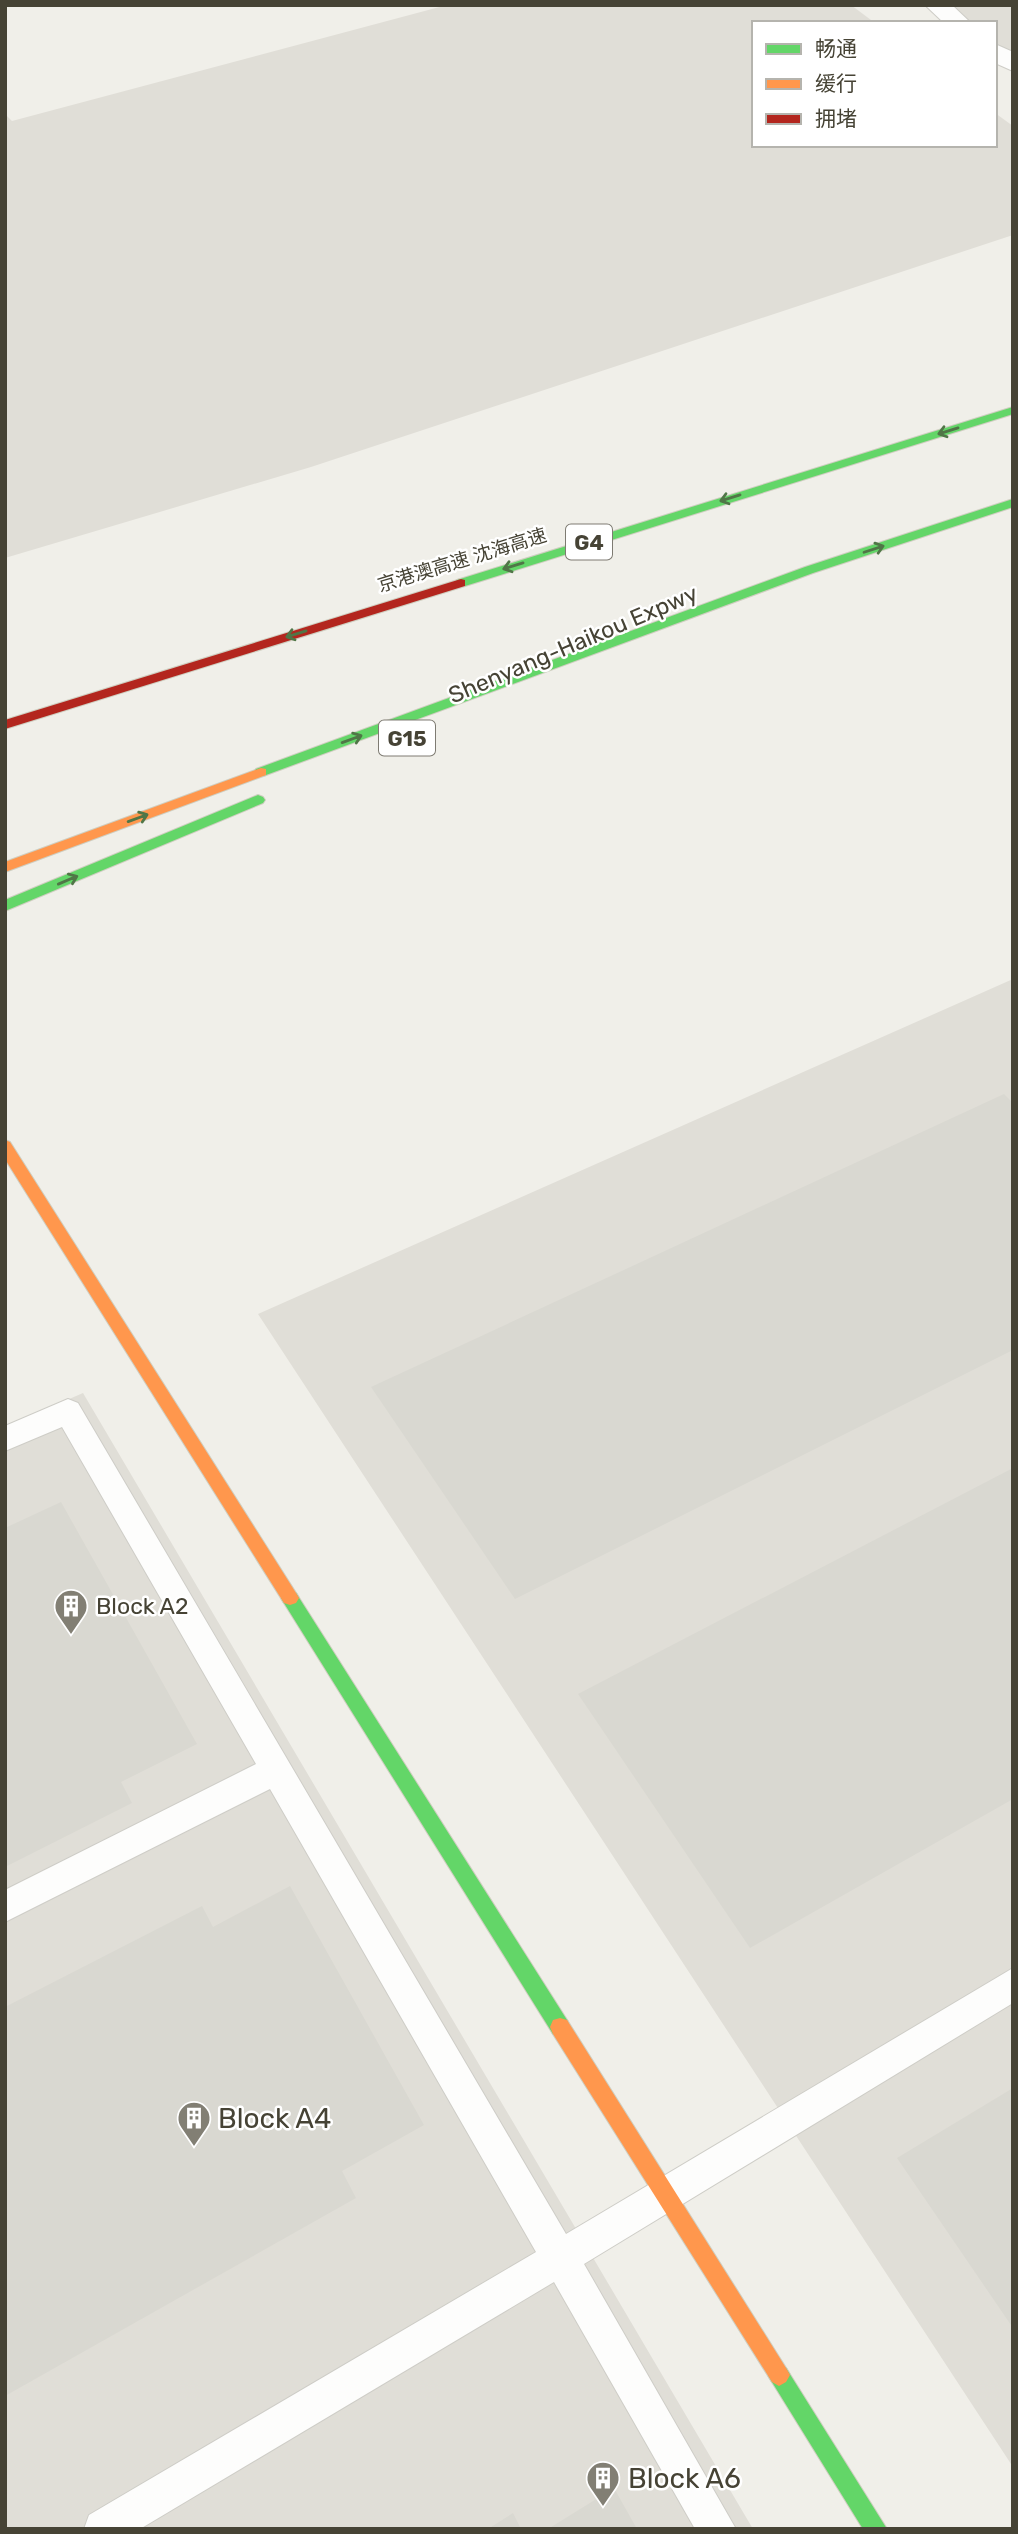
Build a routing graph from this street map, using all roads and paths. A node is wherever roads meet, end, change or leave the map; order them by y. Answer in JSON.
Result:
{"nodes":[{"id":1,"x":937,"y":5,"type":"edge"},
{"id":2,"x":957,"y":21,"type":"edge"},
{"id":3,"x":997,"y":52,"type":"edge"},
{"id":4,"x":1013,"y":64,"type":"edge"},
{"id":5,"x":1013,"y":410,"type":"edge"},
{"id":6,"x":1013,"y":503,"type":"edge"},
{"id":7,"x":809,"y":570,"type":"junction"},
{"id":8,"x":165,"y":675,"type":"junction"},
{"id":9,"x":439,"y":724,"type":"dead end"},
{"id":10,"x":5,"y":725,"type":"edge"},
{"id":11,"x":5,"y":738,"type":"edge"},
{"id":12,"x":273,"y":794,"type":"dead end"},
{"id":13,"x":5,"y":867,"type":"edge"},
{"id":14,"x":5,"y":906,"type":"edge"},
{"id":15,"x":5,"y":1146,"type":"edge"},
{"id":16,"x":5,"y":1439,"type":"edge"},
{"id":17,"x":277,"y":1769,"type":"junction"},
{"id":18,"x":5,"y":1907,"type":"edge"},
{"id":19,"x":1013,"y":1984,"type":"edge"},
{"id":20,"x":666,"y":2195,"type":"junction"},
{"id":21,"x":559,"y":2257,"type":"junction"},
{"id":22,"x":103,"y":2529,"type":"edge"},
{"id":23,"x":717,"y":2529,"type":"edge"},
{"id":24,"x":876,"y":2529,"type":"edge"}],
"edges":[{"from":1,"to":2,"type":"street"},
{"from":3,"to":4,"type":"street"},
{"from":5,"to":8,"type":"main road","name":"京港澳高速 沈海高速","number":"G4","one_way":true},
{"from":7,"to":6,"type":"main road","one_way":true},
{"from":7,"to":9,"type":"main road","name":"Shenyang-Haikou Expwy","number":"G15"},
{"from":13,"to":7,"type":"main road","one_way":true},
{"from":8,"to":10,"type":"main road"},
{"from":8,"to":11,"type":"main road","number":"G4"},
{"from":14,"to":12,"type":"main road","one_way":true},
{"from":15,"to":20,"type":"main road"},
{"from":16,"to":17,"type":"lane"},
{"from":17,"to":18,"type":"lane"},
{"from":17,"to":21,"type":"lane"},
{"from":19,"to":20,"type":"lane"},
{"from":20,"to":21,"type":"lane"},
{"from":20,"to":24,"type":"main road"},
{"from":21,"to":22,"type":"lane"},
{"from":21,"to":23,"type":"lane"}]}
